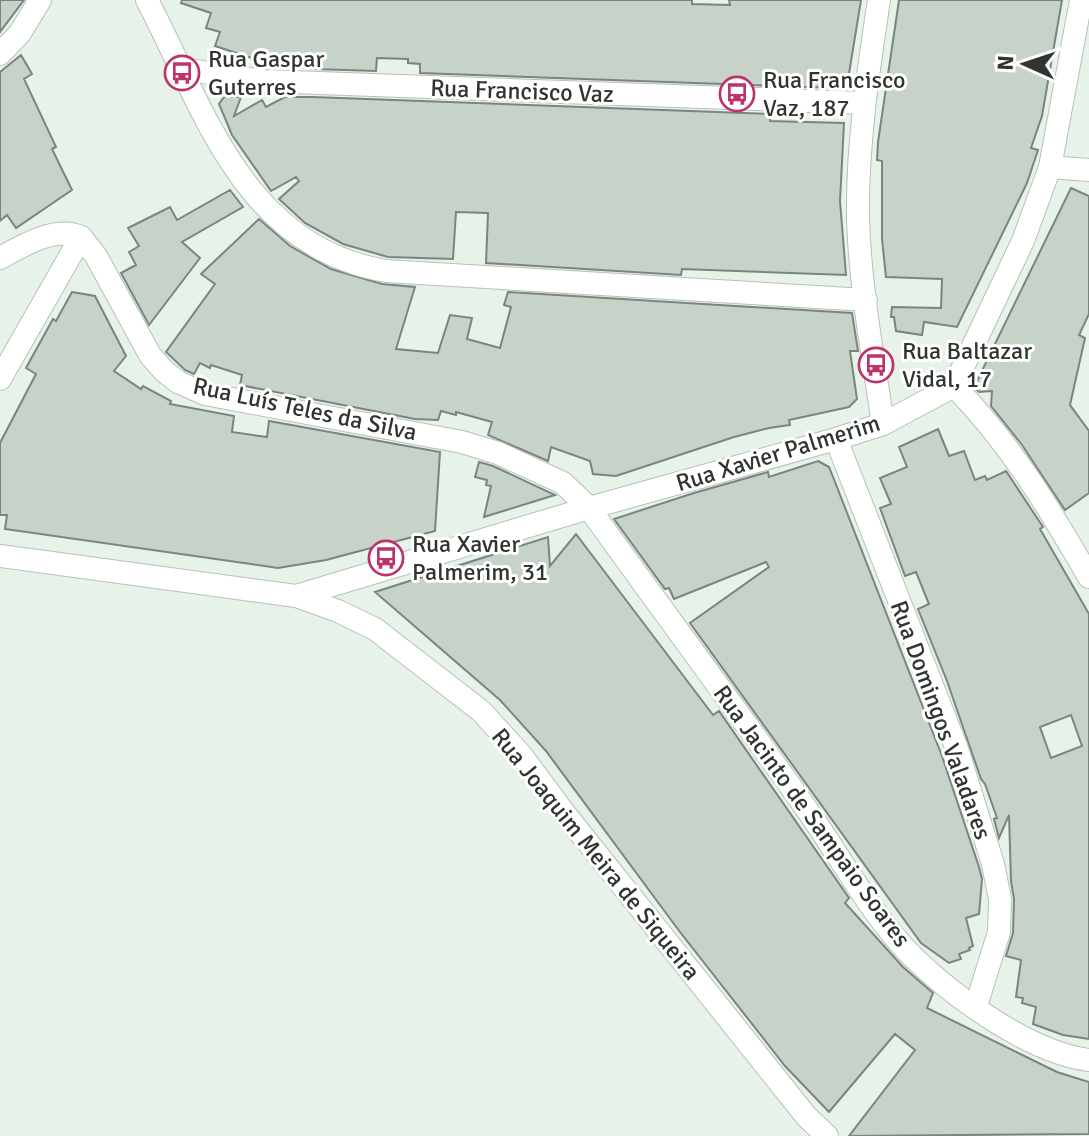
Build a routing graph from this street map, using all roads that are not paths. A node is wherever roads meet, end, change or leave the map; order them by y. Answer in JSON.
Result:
{"nodes":[{"id":1,"x":40,"y":0,"type":"edge"},
{"id":2,"x":147,"y":0,"type":"edge"},
{"id":3,"x":879,"y":0,"type":"edge"},
{"id":4,"x":1081,"y":0,"type":"edge"},
{"id":5,"x":0,"y":54,"type":"edge"},
{"id":6,"x":182,"y":69,"type":"junction"},
{"id":7,"x":864,"y":103,"type":"junction"},
{"id":8,"x":1050,"y":167,"type":"junction"},
{"id":9,"x":1089,"y":170,"type":"edge"},
{"id":10,"x":81,"y":237,"type":"junction"},
{"id":11,"x":0,"y":258,"type":"edge"},
{"id":12,"x":866,"y":300,"type":"junction"},
{"id":13,"x":0,"y":379,"type":"edge"},
{"id":14,"x":954,"y":386,"type":"junction"},
{"id":15,"x":883,"y":424,"type":"junction"},
{"id":16,"x":836,"y":439,"type":"junction"},
{"id":17,"x":589,"y":508,"type":"junction"},
{"id":18,"x":0,"y":556,"type":"edge"},
{"id":19,"x":1089,"y":577,"type":"edge"},
{"id":20,"x":296,"y":596,"type":"junction"},
{"id":21,"x":976,"y":1006,"type":"junction"},
{"id":22,"x":1089,"y":1060,"type":"edge"},
{"id":23,"x":827,"y":1136,"type":"edge"}],
"edges":[{"from":1,"to":5,"type":"street"},
{"from":2,"to":6,"type":"street"},
{"from":3,"to":7,"type":"street"},
{"from":4,"to":8,"type":"street"},
{"from":6,"to":7,"type":"street","name":"Rua Francisco Vaz"},
{"from":6,"to":12,"type":"street"},
{"from":7,"to":12,"type":"street"},
{"from":8,"to":9,"type":"street"},
{"from":8,"to":14,"type":"street"},
{"from":10,"to":11,"type":"street"},
{"from":10,"to":13,"type":"street"},
{"from":10,"to":17,"type":"street","name":"Rua Luís Teles da Silva"},
{"from":12,"to":15,"type":"street"},
{"from":14,"to":15,"type":"street","name":"Rua Xavier Palmerim"},
{"from":14,"to":19,"type":"street"},
{"from":15,"to":16,"type":"street","name":"Rua Xavier Palmerim"},
{"from":16,"to":17,"type":"street","name":"Rua Xavier Palmerim"},
{"from":16,"to":21,"type":"street","name":"Rua Domingos Valadares"},
{"from":17,"to":20,"type":"street","name":"Rua Xavier Palmerim"},
{"from":17,"to":21,"type":"street","name":"Rua Jacinto de Sampaio Soares"},
{"from":18,"to":20,"type":"street","name":"Rua Joaquim Meira de Siqueira"},
{"from":20,"to":23,"type":"street","name":"Rua Joaquim Meira de Siqueira"},
{"from":21,"to":22,"type":"street","name":"Rua Jacinto de Sampaio Soares"}]}
